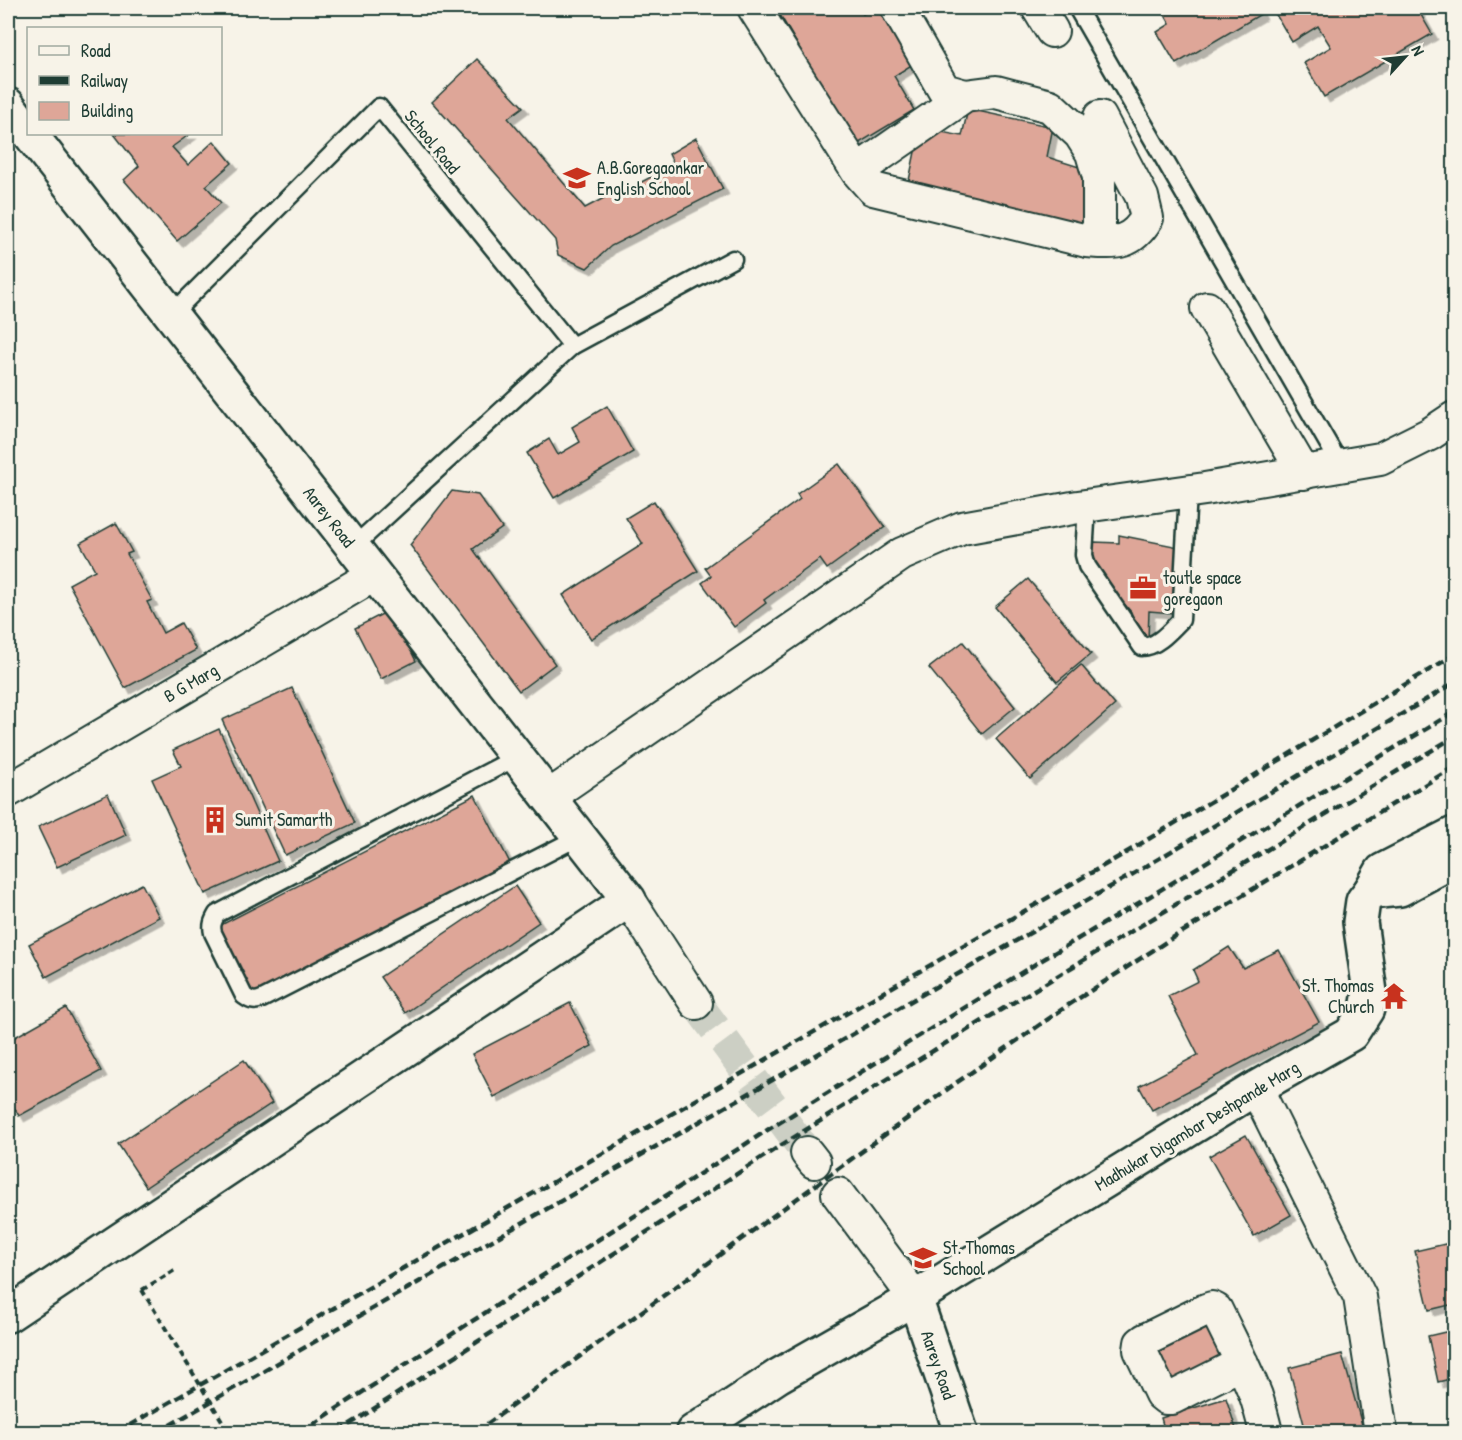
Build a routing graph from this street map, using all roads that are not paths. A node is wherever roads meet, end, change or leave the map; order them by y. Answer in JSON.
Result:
{"nodes":[{"id":1,"x":754,"y":8,"type":"edge"},
{"id":2,"x":897,"y":8,"type":"edge"},
{"id":3,"x":1077,"y":8,"type":"edge"},
{"id":4,"x":965,"y":96,"type":"junction"},
{"id":5,"x":8,"y":105,"type":"edge"},
{"id":6,"x":1100,"y":117,"type":"dead end"},
{"id":7,"x":27,"y":130,"type":"edge"},
{"id":8,"x":31,"y":135,"type":"edge"},
{"id":9,"x":857,"y":171,"type":"junction"},
{"id":10,"x":1087,"y":241,"type":"junction"},
{"id":11,"x":733,"y":259,"type":"dead end"},
{"id":12,"x":1207,"y":308,"type":"dead end"},
{"id":13,"x":171,"y":315,"type":"junction"},
{"id":14,"x":572,"y":346,"type":"junction"},
{"id":15,"x":1455,"y":418,"type":"edge"},
{"id":16,"x":1341,"y":466,"type":"junction"},
{"id":17,"x":1304,"y":472,"type":"junction"},
{"id":18,"x":1188,"y":492,"type":"junction"},
{"id":19,"x":1087,"y":506,"type":"junction"},
{"id":20,"x":352,"y":547,"type":"junction"},
{"id":21,"x":374,"y":575,"type":"junction"},
{"id":22,"x":517,"y":758,"type":"junction"},
{"id":23,"x":8,"y":791,"type":"edge"},
{"id":24,"x":548,"y":797,"type":"junction"},
{"id":25,"x":1455,"y":834,"type":"edge"},
{"id":26,"x":579,"y":837,"type":"junction"},
{"id":27,"x":1455,"y":860,"type":"edge"},
{"id":28,"x":1370,"y":892,"type":"junction"},
{"id":29,"x":629,"y":900,"type":"junction"},
{"id":30,"x":696,"y":1003,"type":"tunnel mouth"},
{"id":31,"x":1256,"y":1088,"type":"junction"},
{"id":32,"x":838,"y":1194,"type":"dead end"},
{"id":33,"x":915,"y":1298,"type":"junction"},
{"id":34,"x":8,"y":1313,"type":"edge"},
{"id":35,"x":1242,"y":1363,"type":"dead end"},
{"id":36,"x":693,"y":1432,"type":"edge"},
{"id":37,"x":962,"y":1432,"type":"edge"},
{"id":38,"x":1266,"y":1432,"type":"edge"},
{"id":39,"x":1381,"y":1432,"type":"edge"}],
"edges":[{"from":1,"to":9,"type":"street"},
{"from":2,"to":4,"type":"street"},
{"from":3,"to":16,"type":"lane"},
{"from":4,"to":9,"type":"street"},
{"from":4,"to":10,"type":"street"},
{"from":5,"to":7,"type":"street","name":"Aarey Road"},
{"from":6,"to":10,"type":"street"},
{"from":8,"to":13,"type":"street","name":"Aarey Road"},
{"from":9,"to":10,"type":"street"},
{"from":11,"to":14,"type":"lane"},
{"from":12,"to":17,"type":"street"},
{"from":13,"to":14,"type":"lane","name":"School Road"},
{"from":13,"to":20,"type":"street","name":"Aarey Road"},
{"from":14,"to":20,"type":"lane"},
{"from":15,"to":16,"type":"street"},
{"from":16,"to":17,"type":"street"},
{"from":17,"to":18,"type":"street"},
{"from":18,"to":19,"type":"street"},
{"from":18,"to":19,"type":"lane"},
{"from":19,"to":24,"type":"street"},
{"from":20,"to":21,"type":"street","name":"Aarey Road"},
{"from":21,"to":22,"type":"street","name":"Aarey Road"},
{"from":21,"to":23,"type":"street","name":"B G Marg"},
{"from":22,"to":24,"type":"street","name":"Aarey Road"},
{"from":22,"to":26,"type":"lane"},
{"from":24,"to":26,"type":"street","name":"Aarey Road"},
{"from":25,"to":28,"type":"street","name":"Madhukar Digambar Deshpande Marg"},
{"from":26,"to":29,"type":"street","name":"Aarey Road"},
{"from":27,"to":28,"type":"street"},
{"from":28,"to":31,"type":"street","name":"Madhukar Digambar Deshpande Marg"},
{"from":29,"to":30,"type":"street"},
{"from":29,"to":34,"type":"street"},
{"from":31,"to":33,"type":"street","name":"Madhukar Digambar Deshpande Marg"},
{"from":31,"to":39,"type":"street"},
{"from":32,"to":33,"type":"street"},
{"from":33,"to":36,"type":"street","name":"Madhukar Digambar Deshpande Marg"},
{"from":33,"to":37,"type":"street","name":"Aarey Road"},
{"from":35,"to":38,"type":"street"}]}
